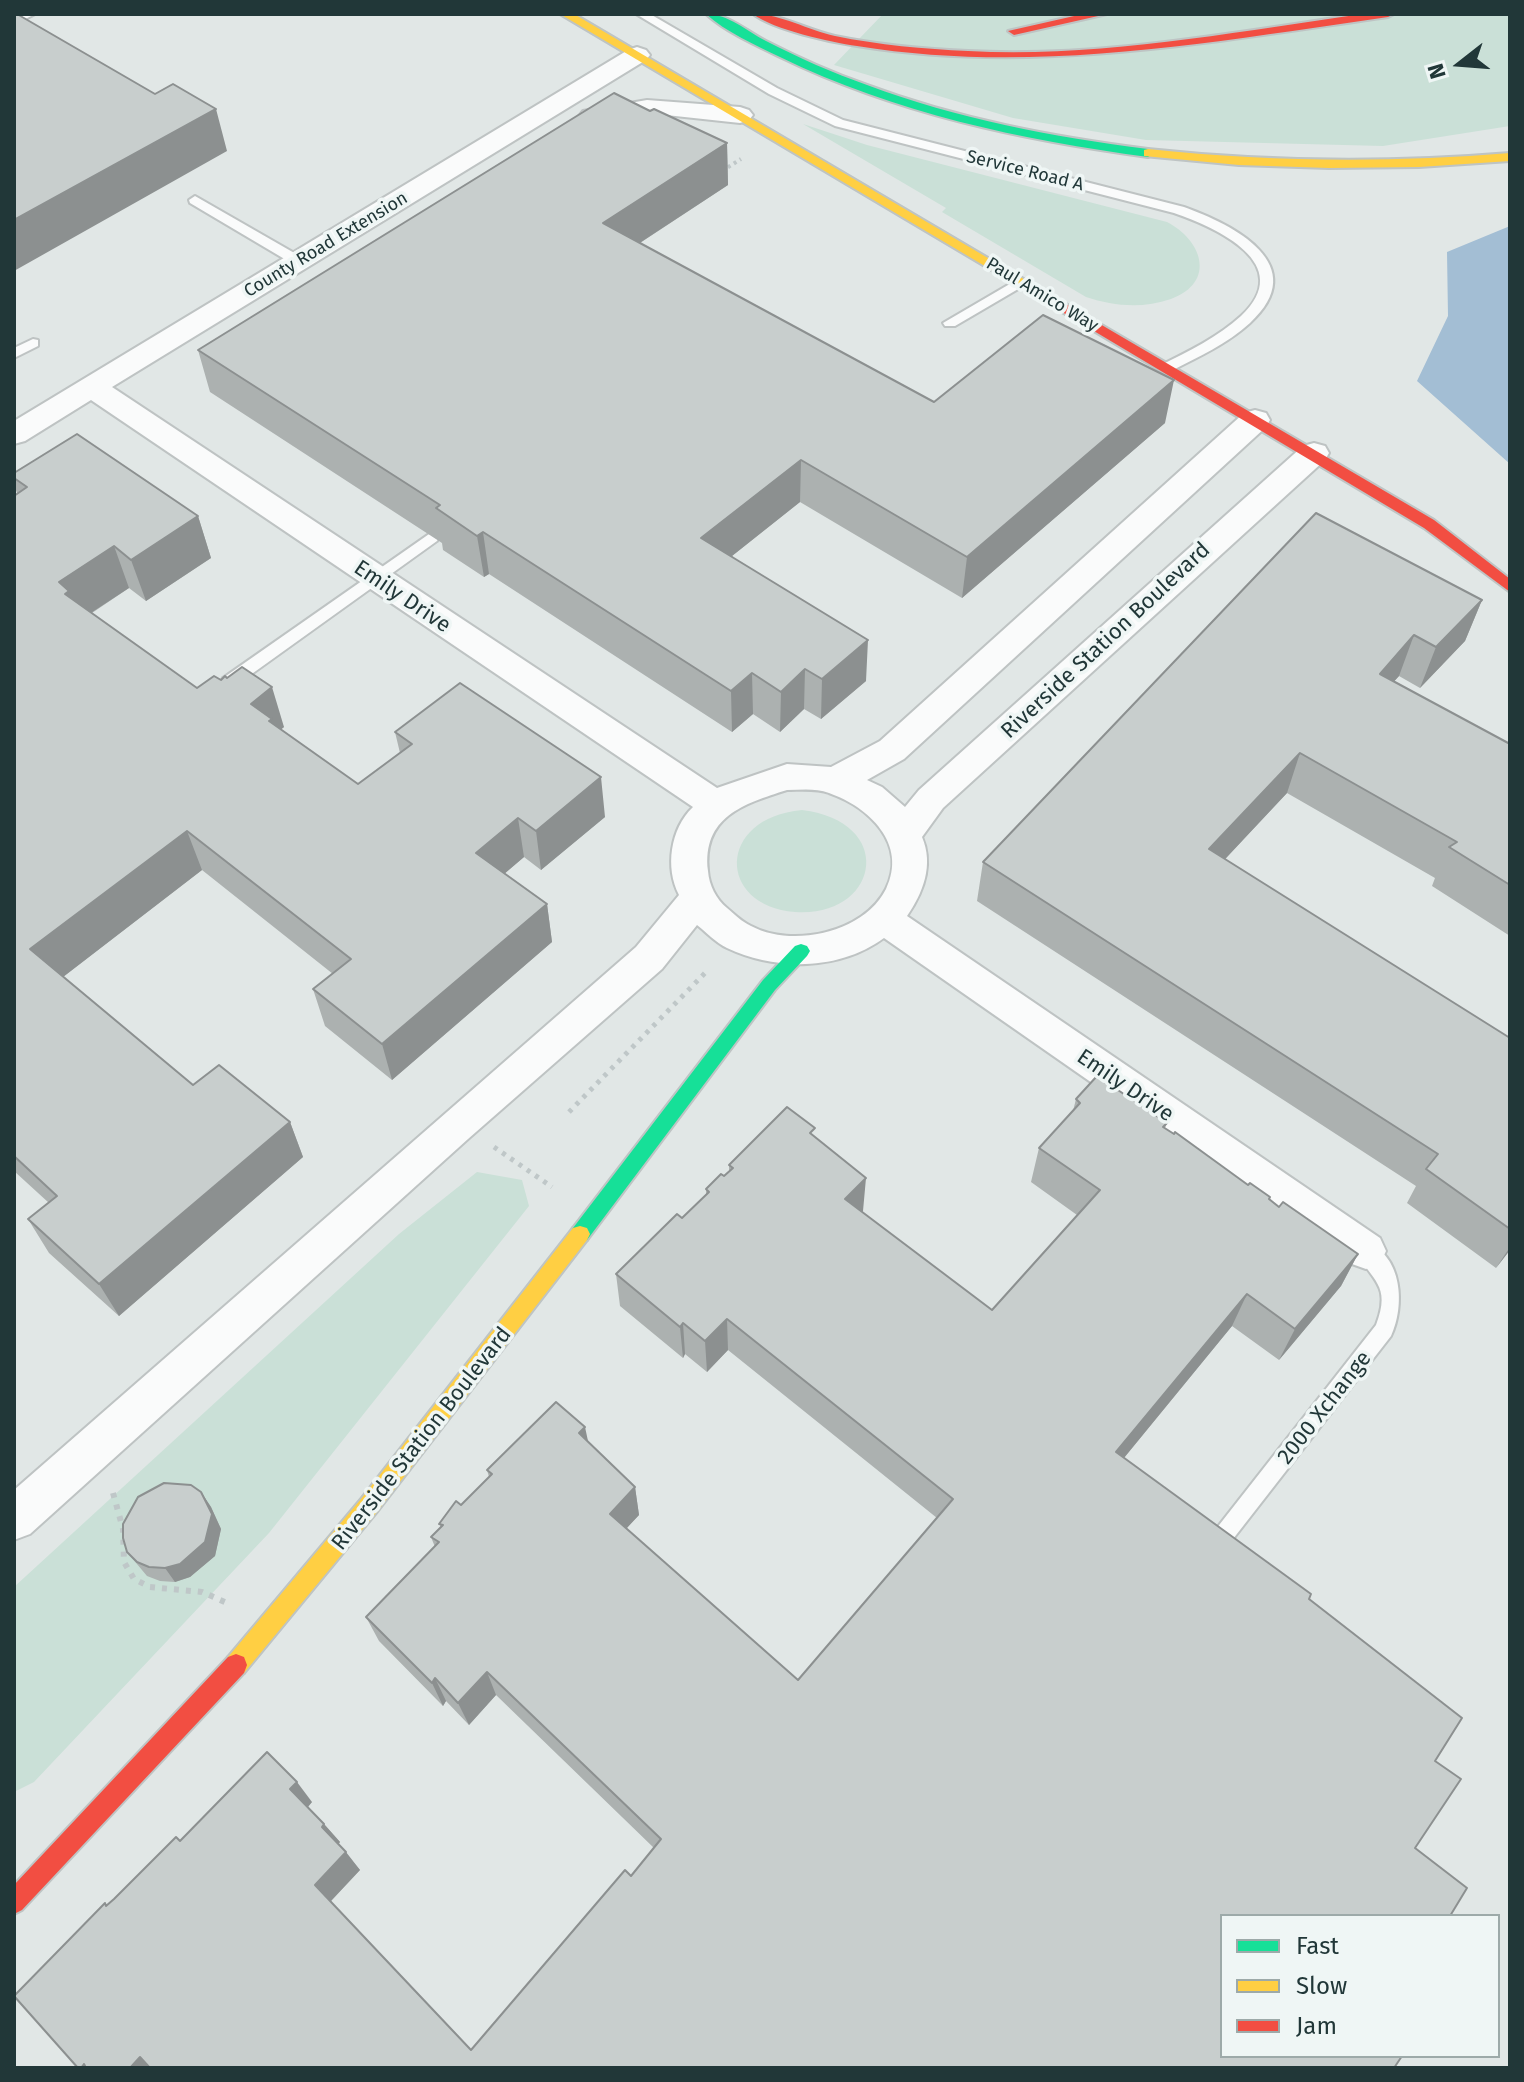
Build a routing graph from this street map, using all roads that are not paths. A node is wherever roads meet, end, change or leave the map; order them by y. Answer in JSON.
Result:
{"nodes":[{"id":1,"x":29,"y":14,"type":"edge"},
{"id":2,"x":566,"y":14,"type":"edge"},
{"id":3,"x":642,"y":14,"type":"edge"},
{"id":4,"x":712,"y":14,"type":"edge"},
{"id":5,"x":759,"y":14,"type":"edge"},
{"id":6,"x":1101,"y":14,"type":"edge"},
{"id":7,"x":1388,"y":14,"type":"edge"},
{"id":8,"x":14,"y":21,"type":"edge"},
{"id":9,"x":992,"y":32,"type":"dead end"},
{"id":10,"x":637,"y":55,"type":"junction"},
{"id":11,"x":740,"y":115,"type":"junction"},
{"id":12,"x":482,"y":151,"type":"junction"},
{"id":13,"x":1510,"y":157,"type":"edge"},
{"id":14,"x":195,"y":200,"type":"dead end"},
{"id":15,"x":298,"y":261,"type":"junction"},
{"id":16,"x":1020,"y":282,"type":"junction"},
{"id":17,"x":950,"y":323,"type":"dead end"},
{"id":18,"x":33,"y":343,"type":"dead end"},
{"id":19,"x":14,"y":354,"type":"edge"},
{"id":20,"x":1166,"y":368,"type":"junction"},
{"id":21,"x":91,"y":387,"type":"junction"},
{"id":22,"x":1255,"y":420,"type":"junction"},
{"id":23,"x":14,"y":434,"type":"edge"},
{"id":24,"x":1314,"y":453,"type":"junction"},
{"id":25,"x":432,"y":537,"type":"edge"},
{"id":26,"x":373,"y":578,"type":"junction"},
{"id":27,"x":1510,"y":587,"type":"edge"},
{"id":28,"x":211,"y":695,"type":"edge"},
{"id":29,"x":833,"y":780,"type":"junction"},
{"id":30,"x":715,"y":804,"type":"junction"},
{"id":31,"x":904,"y":835,"type":"junction"},
{"id":32,"x":697,"y":899,"type":"junction"},
{"id":33,"x":885,"y":920,"type":"junction"},
{"id":34,"x":801,"y":951,"type":"junction"},
{"id":35,"x":1366,"y":1251,"type":"joint"},
{"id":36,"x":14,"y":1519,"type":"edge"},
{"id":37,"x":1203,"y":1561,"type":"edge"},
{"id":38,"x":14,"y":1902,"type":"edge"}],
"edges":[{"from":1,"to":8,"type":"lane"},
{"from":2,"to":10,"type":"main road","name":"Paul Amico Way"},
{"from":3,"to":20,"type":"lane","name":"Service Road A"},
{"from":4,"to":13,"type":"main road"},
{"from":5,"to":7,"type":"main road"},
{"from":6,"to":9,"type":"main road"},
{"from":10,"to":11,"type":"main road","name":"Paul Amico Way"},
{"from":10,"to":12,"type":"street","name":"County Road Extension"},
{"from":11,"to":12,"type":"street"},
{"from":11,"to":16,"type":"main road","name":"Paul Amico Way"},
{"from":12,"to":15,"type":"street","name":"County Road Extension"},
{"from":14,"to":15,"type":"lane"},
{"from":15,"to":21,"type":"street","name":"County Road Extension"},
{"from":16,"to":17,"type":"lane"},
{"from":16,"to":20,"type":"main road","name":"Paul Amico Way"},
{"from":18,"to":19,"type":"lane"},
{"from":20,"to":22,"type":"main road","name":"Paul Amico Way"},
{"from":21,"to":23,"type":"street","name":"County Road Extension"},
{"from":21,"to":26,"type":"street","name":"Emily Drive"},
{"from":22,"to":24,"type":"main road","name":"Paul Amico Way"},
{"from":22,"to":29,"type":"street"},
{"from":24,"to":27,"type":"main road","name":"Paul Amico Way"},
{"from":24,"to":31,"type":"street","name":"Riverside Station Boulevard"},
{"from":25,"to":26,"type":"lane"},
{"from":26,"to":28,"type":"lane"},
{"from":26,"to":30,"type":"street","name":"Emily Drive"},
{"from":29,"to":30,"type":"street"},
{"from":29,"to":31,"type":"street"},
{"from":30,"to":32,"type":"street"},
{"from":31,"to":33,"type":"street"},
{"from":32,"to":34,"type":"street"},
{"from":32,"to":36,"type":"street"},
{"from":33,"to":34,"type":"street"},
{"from":33,"to":35,"type":"street","name":"Emily Drive"},
{"from":34,"to":38,"type":"main road","name":"Riverside Station Boulevard"},
{"from":35,"to":37,"type":"lane","name":"2000 Xchange"}]}
